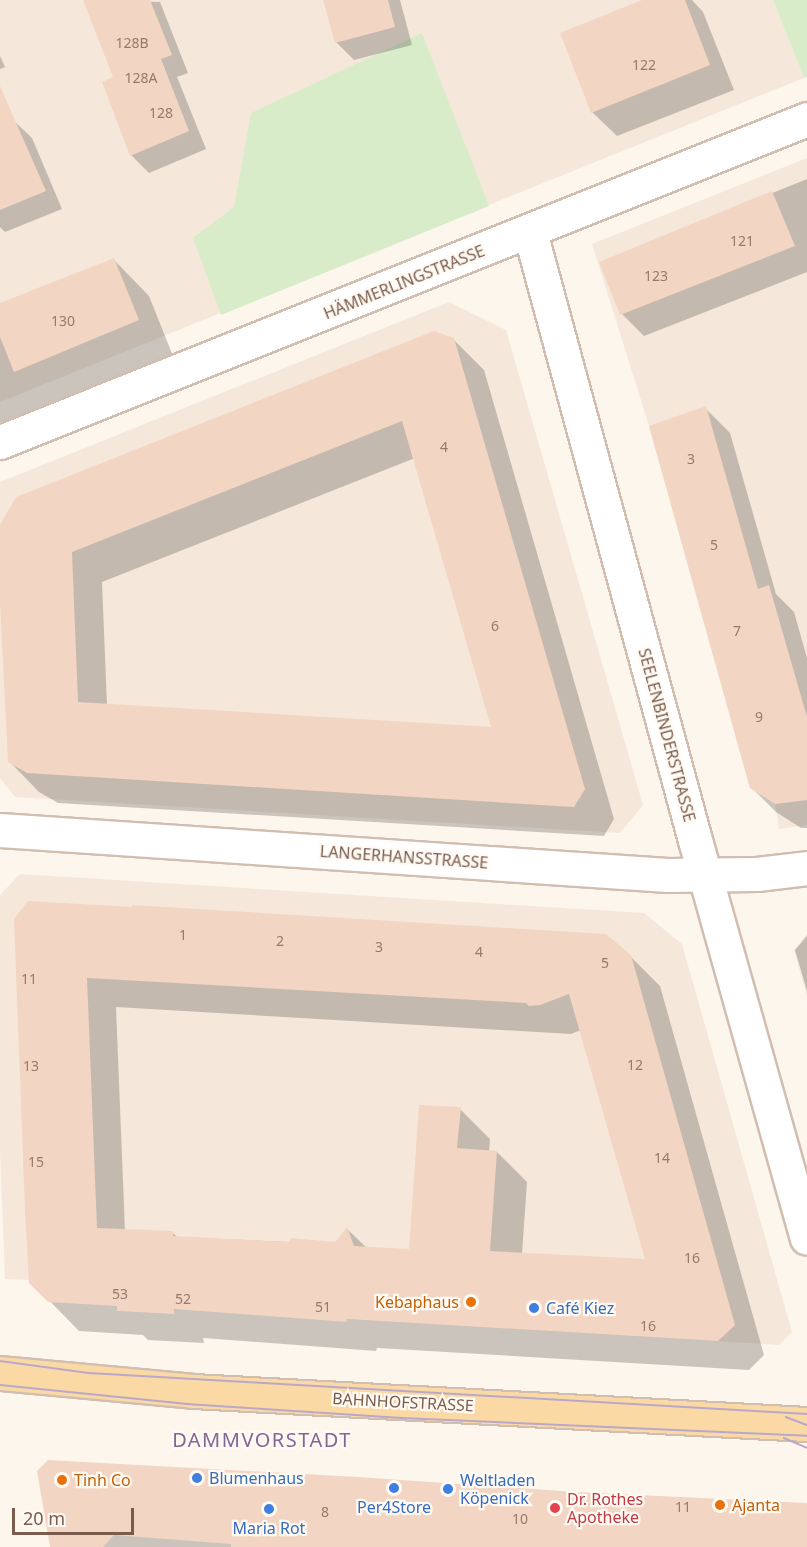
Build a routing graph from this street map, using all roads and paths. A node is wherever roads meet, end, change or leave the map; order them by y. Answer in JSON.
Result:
{"nodes":[{"id":1,"x":807,"y":119,"type":"edge"},
{"id":2,"x":530,"y":232,"type":"junction"},
{"id":3,"x":0,"y":442,"type":"edge"},
{"id":4,"x":0,"y":830,"type":"edge"},
{"id":5,"x":807,"y":868,"type":"edge"},
{"id":6,"x":705,"y":876,"type":"junction"},
{"id":7,"x":807,"y":1238,"type":"edge"},
{"id":8,"x":0,"y":1373,"type":"edge"},
{"id":9,"x":807,"y":1424,"type":"edge"}],
"edges":[{"from":1,"to":2,"type":"street","name":"HÄMMERLINGSTRASSE"},
{"from":2,"to":3,"type":"street","name":"HÄMMERLINGSTRASSE"},
{"from":2,"to":6,"type":"street","name":"SEELENBINDERSTRASSE"},
{"from":4,"to":6,"type":"street","name":"LANGERHANSSTRASSE"},
{"from":5,"to":6,"type":"street","name":"LANGERHANSSTRASSE"},
{"from":6,"to":7,"type":"street","name":"SEELENBINDERSTRASSE"},
{"from":8,"to":9,"type":"main road","name":"BAHNHOFSTRASSE"}]}
